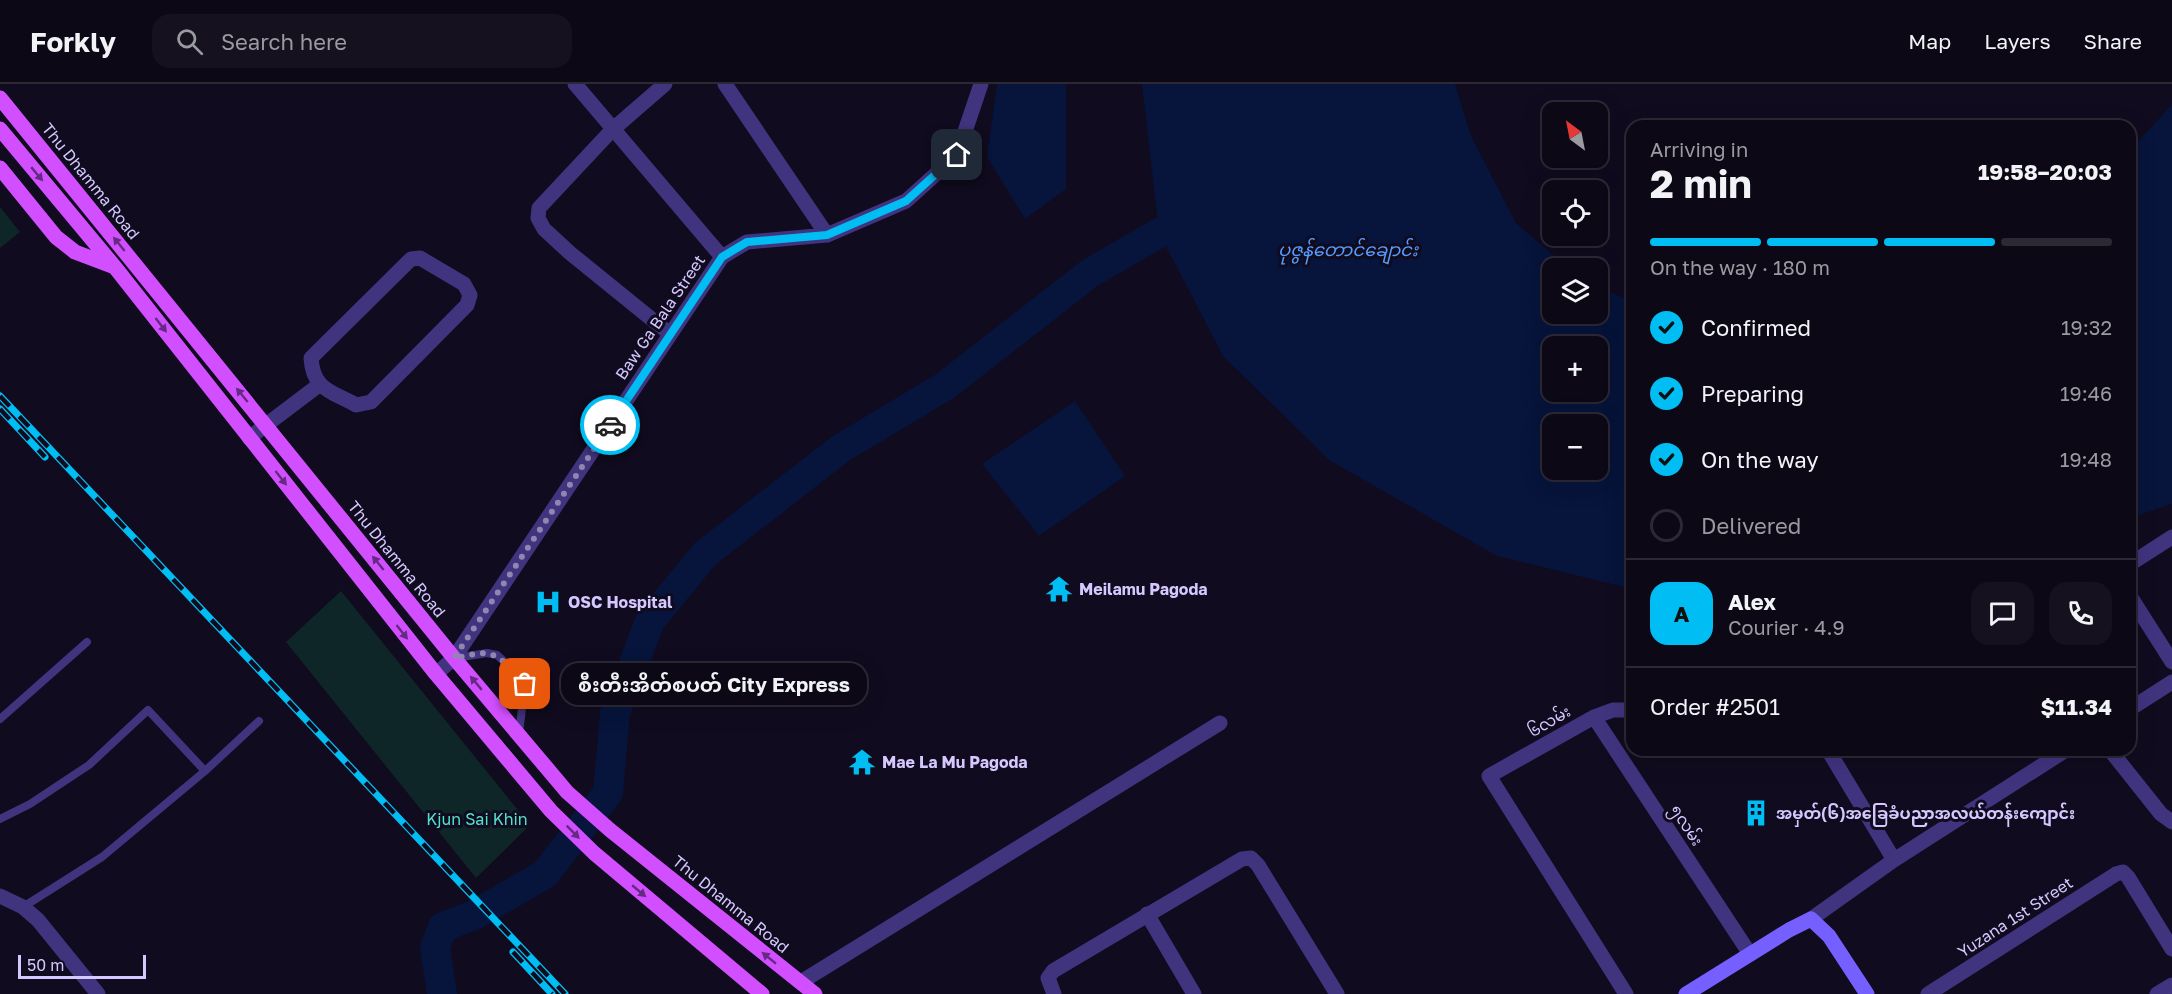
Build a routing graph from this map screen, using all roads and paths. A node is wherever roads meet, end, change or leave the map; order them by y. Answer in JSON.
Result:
{"nodes":[{"id":1,"x":575,"y":84,"type":"edge"},
{"id":2,"x":665,"y":84,"type":"edge"},
{"id":3,"x":725,"y":84,"type":"edge"},
{"id":4,"x":981,"y":84,"type":"edge"},
{"id":5,"x":0,"y":98,"type":"edge"},
{"id":6,"x":0,"y":129,"type":"edge"},
{"id":7,"x":612,"y":130,"type":"junction"},
{"id":8,"x":0,"y":168,"type":"edge"},
{"id":9,"x":827,"y":235,"type":"junction"},
{"id":10,"x":722,"y":257,"type":"junction"},
{"id":11,"x":114,"y":266,"type":"junction"},
{"id":12,"x":670,"y":334,"type":"junction"},
{"id":13,"x":319,"y":385,"type":"junction"},
{"id":14,"x":266,"y":424,"type":"junction"},
{"id":15,"x":249,"y":438,"type":"junction"},
{"id":16,"x":356,"y":537,"type":"junction"},
{"id":17,"x":2172,"y":537,"type":"edge"},
{"id":18,"x":339,"y":551,"type":"junction"},
{"id":19,"x":2136,"y":560,"type":"edge"},
{"id":20,"x":2136,"y":605,"type":"edge"},
{"id":21,"x":87,"y":642,"type":"dead end"},
{"id":22,"x":454,"y":658,"type":"junction"},
{"id":23,"x":2172,"y":662,"type":"edge"},
{"id":24,"x":436,"y":675,"type":"junction"},
{"id":25,"x":2172,"y":682,"type":"edge"},
{"id":26,"x":2136,"y":705,"type":"edge"},
{"id":27,"x":1626,"y":710,"type":"edge"},
{"id":28,"x":1594,"y":717,"type":"junction"},
{"id":29,"x":0,"y":719,"type":"edge"},
{"id":30,"x":259,"y":721,"type":"dead end"},
{"id":31,"x":1220,"y":723,"type":"dead end"},
{"id":32,"x":523,"y":739,"type":"junction"},
{"id":33,"x":1836,"y":756,"type":"edge"},
{"id":34,"x":2057,"y":756,"type":"edge"},
{"id":35,"x":2115,"y":756,"type":"edge"},
{"id":36,"x":508,"y":760,"type":"junction"},
{"id":37,"x":205,"y":771,"type":"junction"},
{"id":38,"x":0,"y":819,"type":"edge"},
{"id":39,"x":2172,"y":822,"type":"edge"},
{"id":40,"x":1894,"y":860,"type":"junction"},
{"id":41,"x":0,"y":896,"type":"edge"},
{"id":42,"x":23,"y":907,"type":"junction"},
{"id":43,"x":1147,"y":914,"type":"junction"},
{"id":44,"x":1811,"y":919,"type":"junction"},
{"id":45,"x":2172,"y":949,"type":"edge"},
{"id":46,"x":1750,"y":954,"type":"junction"},
{"id":47,"x":801,"y":982,"type":"junction"},
{"id":48,"x":2172,"y":985,"type":"edge"},
{"id":49,"x":98,"y":994,"type":"edge"},
{"id":50,"x":762,"y":994,"type":"edge"},
{"id":51,"x":815,"y":994,"type":"edge"},
{"id":52,"x":1054,"y":994,"type":"edge"},
{"id":53,"x":1194,"y":994,"type":"edge"},
{"id":54,"x":1337,"y":994,"type":"edge"},
{"id":55,"x":1626,"y":994,"type":"edge"},
{"id":56,"x":1686,"y":994,"type":"edge"},
{"id":57,"x":1868,"y":994,"type":"edge"},
{"id":58,"x":1928,"y":994,"type":"edge"},
{"id":59,"x":2157,"y":994,"type":"edge"}],
"edges":[{"from":1,"to":7,"type":"street"},
{"from":2,"to":7,"type":"street"},
{"from":3,"to":9,"type":"street"},
{"from":4,"to":9,"type":"street","name":"Baw Ga Bala Street"},
{"from":14,"to":5,"type":"main road","name":"Thu Dhamma Road","one_way":true},
{"from":6,"to":11,"type":"main road","one_way":true},
{"from":7,"to":10,"type":"street"},
{"from":7,"to":12,"type":"street"},
{"from":8,"to":11,"type":"main road"},
{"from":9,"to":10,"type":"street","name":"Baw Ga Bala Street"},
{"from":10,"to":12,"type":"street","name":"Baw Ga Bala Street"},
{"from":11,"to":15,"type":"main road","one_way":true},
{"from":12,"to":22,"type":"street","name":"Baw Ga Bala Street"},
{"from":13,"to":13,"type":"street"},
{"from":13,"to":14,"type":"street"},
{"from":14,"to":15,"type":"street"},
{"from":14,"to":16,"type":"main road","name":"Thu Dhamma Road"},
{"from":15,"to":18,"type":"main road","one_way":true},
{"from":16,"to":18,"type":"main road"},
{"from":22,"to":16,"type":"main road","name":"Thu Dhamma Road","one_way":true},
{"from":17,"to":19,"type":"street"},
{"from":18,"to":24,"type":"main road","one_way":true},
{"from":20,"to":23,"type":"street"},
{"from":21,"to":29,"type":"lane"},
{"from":22,"to":24,"type":"street","name":"Baw Ga Bala Street"},
{"from":32,"to":22,"type":"main road","name":"Thu Dhamma Road","one_way":true},
{"from":22,"to":32,"type":"lane"},
{"from":24,"to":36,"type":"main road"},
{"from":25,"to":26,"type":"street"},
{"from":27,"to":28,"type":"street","name":"၆လမ်း"},
{"from":28,"to":46,"type":"street","name":"၅လမ်း"},
{"from":28,"to":55,"type":"street","name":"၆လမ်း"},
{"from":30,"to":37,"type":"lane"},
{"from":31,"to":47,"type":"street"},
{"from":32,"to":36,"type":"main road"},
{"from":47,"to":32,"type":"main road","name":"Thu Dhamma Road","one_way":true},
{"from":33,"to":40,"type":"street"},
{"from":34,"to":40,"type":"street"},
{"from":35,"to":39,"type":"street"},
{"from":36,"to":50,"type":"main road","one_way":true},
{"from":37,"to":38,"type":"lane"},
{"from":37,"to":42,"type":"lane"},
{"from":40,"to":44,"type":"street"},
{"from":41,"to":42,"type":"street"},
{"from":42,"to":49,"type":"street"},
{"from":43,"to":52,"type":"street"},
{"from":43,"to":53,"type":"street"},
{"from":43,"to":54,"type":"street"},
{"from":44,"to":46,"type":"main road"},
{"from":44,"to":57,"type":"main road"},
{"from":45,"to":58,"type":"street","name":"Yuzana 1st Street"},
{"from":46,"to":56,"type":"main road"},
{"from":47,"to":51,"type":"main road","name":"Thu Dhamma Road"},
{"from":48,"to":59,"type":"street"}]}
